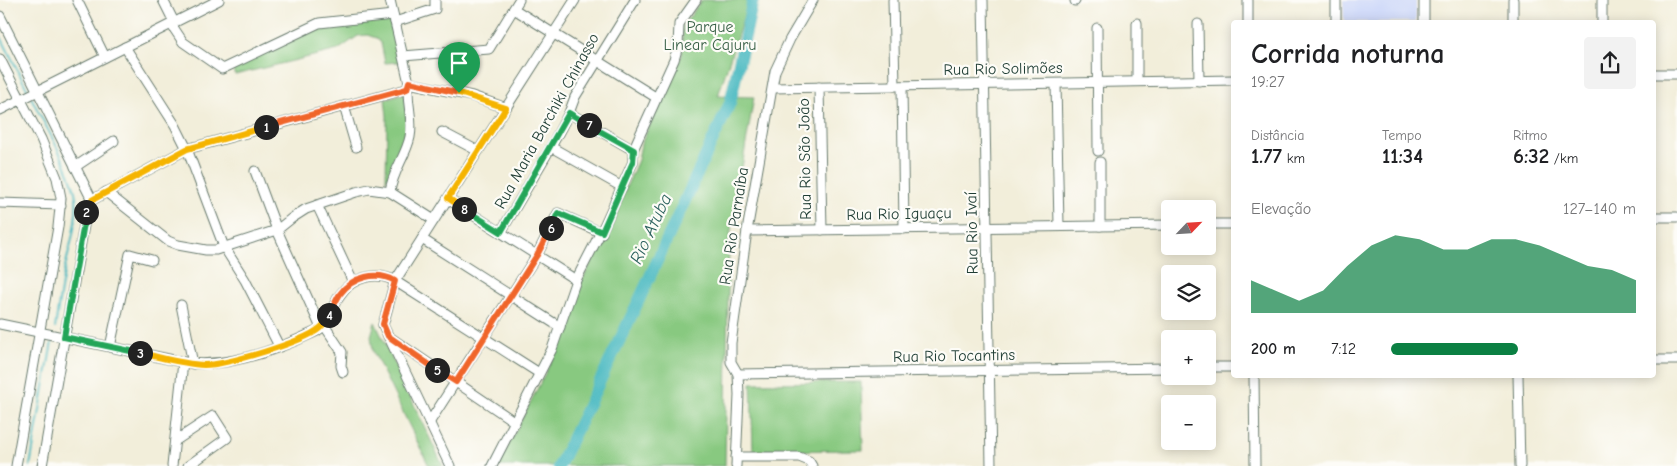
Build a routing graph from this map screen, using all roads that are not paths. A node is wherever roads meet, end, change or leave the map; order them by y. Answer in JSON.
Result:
{"nodes":[{"id":1,"x":76,"y":0,"type":"edge"},
{"id":2,"x":163,"y":0,"type":"edge"},
{"id":3,"x":219,"y":0,"type":"edge"},
{"id":4,"x":390,"y":0,"type":"edge"},
{"id":5,"x":435,"y":0,"type":"edge"},
{"id":6,"x":520,"y":0,"type":"edge"},
{"id":7,"x":575,"y":0,"type":"edge"},
{"id":8,"x":635,"y":0,"type":"edge"},
{"id":9,"x":696,"y":0,"type":"edge"},
{"id":10,"x":813,"y":0,"type":"edge"},
{"id":11,"x":893,"y":0,"type":"edge"},
{"id":12,"x":983,"y":0,"type":"edge"},
{"id":13,"x":1248,"y":0,"type":"edge"},
{"id":14,"x":1336,"y":0,"type":"edge"},
{"id":15,"x":1424,"y":0,"type":"edge"},
{"id":16,"x":1513,"y":0,"type":"edge"},
{"id":17,"x":1602,"y":0,"type":"edge"},
{"id":18,"x":514,"y":9,"type":"junction"},
{"id":19,"x":0,"y":16,"type":"edge"},
{"id":20,"x":394,"y":19,"type":"junction"},
{"id":21,"x":1248,"y":20,"type":"edge"},
{"id":22,"x":1336,"y":20,"type":"edge"},
{"id":23,"x":1424,"y":20,"type":"edge"},
{"id":24,"x":1514,"y":20,"type":"edge"},
{"id":25,"x":1602,"y":20,"type":"edge"},
{"id":26,"x":173,"y":23,"type":"junction"},
{"id":27,"x":1137,"y":23,"type":"dead end"},
{"id":28,"x":1198,"y":24,"type":"dead end"},
{"id":29,"x":1097,"y":28,"type":"dead end"},
{"id":30,"x":554,"y":33,"type":"junction"},
{"id":31,"x":125,"y":47,"type":"junction"},
{"id":32,"x":403,"y":56,"type":"junction"},
{"id":33,"x":105,"y":57,"type":"junction"},
{"id":34,"x":0,"y":59,"type":"edge"},
{"id":35,"x":597,"y":60,"type":"junction"},
{"id":36,"x":1656,"y":74,"type":"edge"},
{"id":37,"x":1677,"y":74,"type":"edge"},
{"id":38,"x":1231,"y":80,"type":"edge"},
{"id":39,"x":1137,"y":81,"type":"junction"},
{"id":40,"x":1198,"y":81,"type":"junction"},
{"id":41,"x":1098,"y":82,"type":"junction"},
{"id":42,"x":1056,"y":84,"type":"junction"},
{"id":43,"x":985,"y":85,"type":"junction"},
{"id":44,"x":408,"y":86,"type":"junction"},
{"id":45,"x":898,"y":86,"type":"junction"},
{"id":46,"x":819,"y":87,"type":"junction"},
{"id":47,"x":773,"y":88,"type":"junction"},
{"id":48,"x":37,"y":91,"type":"junction"},
{"id":49,"x":657,"y":98,"type":"junction"},
{"id":50,"x":20,"y":100,"type":"junction"},
{"id":51,"x":344,"y":106,"type":"junction"},
{"id":52,"x":506,"y":108,"type":"junction"},
{"id":53,"x":0,"y":110,"type":"edge"},
{"id":54,"x":569,"y":113,"type":"junction"},
{"id":55,"x":442,"y":132,"type":"dead end"},
{"id":56,"x":114,"y":142,"type":"dead end"},
{"id":57,"x":356,"y":147,"type":"dead end"},
{"id":58,"x":551,"y":147,"type":"junction"},
{"id":59,"x":187,"y":149,"type":"junction"},
{"id":60,"x":634,"y":150,"type":"junction"},
{"id":61,"x":478,"y":151,"type":"junction"},
{"id":62,"x":1098,"y":151,"type":"dead end"},
{"id":63,"x":1100,"y":162,"type":"dead end"},
{"id":64,"x":75,"y":167,"type":"junction"},
{"id":65,"x":255,"y":171,"type":"dead end"},
{"id":66,"x":622,"y":187,"type":"junction"},
{"id":67,"x":106,"y":192,"type":"junction"},
{"id":68,"x":390,"y":192,"type":"junction"},
{"id":69,"x":448,"y":198,"type":"junction"},
{"id":70,"x":92,"y":200,"type":"junction"},
{"id":71,"x":0,"y":203,"type":"edge"},
{"id":72,"x":317,"y":205,"type":"junction"},
{"id":73,"x":61,"y":206,"type":"junction"},
{"id":74,"x":1656,"y":217,"type":"edge"},
{"id":75,"x":1677,"y":217,"type":"edge"},
{"id":76,"x":434,"y":220,"type":"junction"},
{"id":77,"x":1216,"y":224,"type":"edge"},
{"id":78,"x":1231,"y":224,"type":"edge"},
{"id":79,"x":1161,"y":225,"type":"edge"},
{"id":80,"x":1059,"y":226,"type":"junction"},
{"id":81,"x":1100,"y":226,"type":"junction"},
{"id":82,"x":987,"y":228,"type":"junction"},
{"id":83,"x":904,"y":229,"type":"junction"},
{"id":84,"x":277,"y":230,"type":"junction"},
{"id":85,"x":748,"y":230,"type":"junction"},
{"id":86,"x":822,"y":230,"type":"junction"},
{"id":87,"x":501,"y":232,"type":"junction"},
{"id":88,"x":602,"y":232,"type":"junction"},
{"id":89,"x":422,"y":239,"type":"junction"},
{"id":90,"x":224,"y":247,"type":"junction"},
{"id":91,"x":537,"y":255,"type":"junction"},
{"id":92,"x":152,"y":260,"type":"dead end"},
{"id":93,"x":576,"y":280,"type":"junction"},
{"id":94,"x":395,"y":281,"type":"junction"},
{"id":95,"x":353,"y":282,"type":"junction"},
{"id":96,"x":511,"y":296,"type":"junction"},
{"id":97,"x":181,"y":305,"type":"dead end"},
{"id":98,"x":0,"y":324,"type":"edge"},
{"id":99,"x":322,"y":326,"type":"junction"},
{"id":100,"x":560,"y":327,"type":"junction"},
{"id":101,"x":40,"y":332,"type":"junction"},
{"id":102,"x":388,"y":336,"type":"junction"},
{"id":103,"x":64,"y":337,"type":"junction"},
{"id":104,"x":484,"y":338,"type":"junction"},
{"id":105,"x":279,"y":346,"type":"junction"},
{"id":106,"x":110,"y":347,"type":"junction"},
{"id":107,"x":1656,"y":360,"type":"edge"},
{"id":108,"x":1677,"y":360,"type":"edge"},
{"id":109,"x":183,"y":362,"type":"junction"},
{"id":110,"x":193,"y":364,"type":"junction"},
{"id":111,"x":1216,"y":367,"type":"edge"},
{"id":112,"x":1231,"y":367,"type":"edge"},
{"id":113,"x":1161,"y":368,"type":"edge"},
{"id":114,"x":990,"y":371,"type":"junction"},
{"id":115,"x":343,"y":372,"type":"dead end"},
{"id":116,"x":539,"y":373,"type":"junction"},
{"id":117,"x":738,"y":374,"type":"junction"},
{"id":118,"x":1254,"y":378,"type":"edge"},
{"id":119,"x":1518,"y":378,"type":"edge"},
{"id":120,"x":456,"y":382,"type":"junction"},
{"id":121,"x":514,"y":422,"type":"junction"},
{"id":122,"x":429,"y":423,"type":"junction"},
{"id":123,"x":175,"y":441,"type":"junction"},
{"id":124,"x":736,"y":462,"type":"edge"},
{"id":125,"x":16,"y":466,"type":"edge"},
{"id":126,"x":42,"y":466,"type":"edge"},
{"id":127,"x":172,"y":466,"type":"edge"},
{"id":128,"x":188,"y":466,"type":"edge"},
{"id":129,"x":450,"y":466,"type":"edge"},
{"id":130,"x":492,"y":466,"type":"edge"},
{"id":131,"x":812,"y":466,"type":"edge"},
{"id":132,"x":991,"y":466,"type":"edge"},
{"id":133,"x":1255,"y":466,"type":"edge"},
{"id":134,"x":1520,"y":466,"type":"edge"}],
"edges":[{"from":1,"to":33,"type":"street"},
{"from":2,"to":26,"type":"street"},
{"from":3,"to":26,"type":"street"},
{"from":4,"to":20,"type":"street"},
{"from":5,"to":20,"type":"street"},
{"from":6,"to":18,"type":"street"},
{"from":7,"to":30,"type":"street"},
{"from":8,"to":35,"type":"street","name":"Rua Maria Barchiki Chinasso"},
{"from":9,"to":49,"type":"street"},
{"from":10,"to":47,"type":"street","name":"Rua Rio Parnaíba"},
{"from":11,"to":45,"type":"street"},
{"from":12,"to":43,"type":"street","name":"Rua Rio Ivaí"},
{"from":13,"to":21,"type":"street"},
{"from":14,"to":22,"type":"street"},
{"from":15,"to":23,"type":"street"},
{"from":16,"to":24,"type":"street"},
{"from":17,"to":25,"type":"street"},
{"from":18,"to":30,"type":"street"},
{"from":18,"to":32,"type":"street"},
{"from":19,"to":48,"type":"street"},
{"from":20,"to":26,"type":"street"},
{"from":20,"to":32,"type":"street"},
{"from":26,"to":31,"type":"street"},
{"from":27,"to":39,"type":"street"},
{"from":28,"to":40,"type":"street"},
{"from":29,"to":41,"type":"street"},
{"from":30,"to":35,"type":"street"},
{"from":30,"to":52,"type":"street"},
{"from":31,"to":33,"type":"street"},
{"from":31,"to":59,"type":"street"},
{"from":32,"to":44,"type":"street"},
{"from":33,"to":48,"type":"street"},
{"from":34,"to":50,"type":"street"},
{"from":35,"to":49,"type":"street"},
{"from":35,"to":54,"type":"street","name":"Rua Maria Barchiki Chinasso"},
{"from":36,"to":37,"type":"street"},
{"from":38,"to":40,"type":"street","name":"Rua Rio Solimões"},
{"from":39,"to":40,"type":"street","name":"Rua Rio Solimões"},
{"from":39,"to":41,"type":"street","name":"Rua Rio Solimões"},
{"from":41,"to":42,"type":"street","name":"Rua Rio Solimões"},
{"from":41,"to":62,"type":"street"},
{"from":42,"to":43,"type":"street","name":"Rua Rio Solimões"},
{"from":42,"to":80,"type":"street"},
{"from":43,"to":45,"type":"street","name":"Rua Rio Solimões"},
{"from":43,"to":82,"type":"street","name":"Rua Rio Ivaí"},
{"from":44,"to":51,"type":"street"},
{"from":44,"to":52,"type":"street"},
{"from":44,"to":68,"type":"street"},
{"from":45,"to":46,"type":"street","name":"Rua Rio Solimões"},
{"from":45,"to":83,"type":"street"},
{"from":46,"to":47,"type":"street","name":"Rua Rio Solimões"},
{"from":46,"to":86,"type":"street","name":"Rua Rio São João"},
{"from":47,"to":85,"type":"street","name":"Rua Rio Parnaíba"},
{"from":48,"to":50,"type":"street"},
{"from":48,"to":64,"type":"street"},
{"from":49,"to":60,"type":"street"},
{"from":50,"to":53,"type":"street"},
{"from":50,"to":73,"type":"street"},
{"from":51,"to":57,"type":"street"},
{"from":51,"to":59,"type":"street"},
{"from":52,"to":61,"type":"street"},
{"from":54,"to":58,"type":"street","name":"Rua Maria Barchiki Chinasso"},
{"from":54,"to":60,"type":"street"},
{"from":55,"to":61,"type":"street"},
{"from":56,"to":64,"type":"street"},
{"from":58,"to":66,"type":"street"},
{"from":58,"to":87,"type":"street","name":"Rua Maria Barchiki Chinasso"},
{"from":59,"to":67,"type":"street"},
{"from":59,"to":90,"type":"street"},
{"from":60,"to":66,"type":"street"},
{"from":61,"to":69,"type":"street"},
{"from":63,"to":81,"type":"street"},
{"from":64,"to":70,"type":"street"},
{"from":65,"to":84,"type":"street"},
{"from":66,"to":88,"type":"street"},
{"from":67,"to":70,"type":"street"},
{"from":67,"to":90,"type":"street"},
{"from":68,"to":72,"type":"street"},
{"from":68,"to":76,"type":"street"},
{"from":69,"to":76,"type":"street"},
{"from":69,"to":87,"type":"street"},
{"from":70,"to":103,"type":"street"},
{"from":71,"to":73,"type":"street"},
{"from":72,"to":84,"type":"street"},
{"from":72,"to":95,"type":"street"},
{"from":73,"to":101,"type":"street"},
{"from":74,"to":75,"type":"street"},
{"from":76,"to":89,"type":"street"},
{"from":77,"to":78,"type":"street"},
{"from":79,"to":81,"type":"street","name":"Rua Rio Iguaçu"},
{"from":80,"to":81,"type":"street","name":"Rua Rio Iguaçu"},
{"from":80,"to":82,"type":"street","name":"Rua Rio Iguaçu"},
{"from":82,"to":83,"type":"street","name":"Rua Rio Iguaçu"},
{"from":82,"to":114,"type":"street","name":"Rua Rio Ivaí"},
{"from":83,"to":86,"type":"street","name":"Rua Rio Iguaçu"},
{"from":84,"to":90,"type":"street"},
{"from":84,"to":99,"type":"street"},
{"from":85,"to":86,"type":"street","name":"Rua Rio Iguaçu"},
{"from":85,"to":117,"type":"street","name":"Rua Rio Parnaíba"},
{"from":87,"to":91,"type":"street"},
{"from":88,"to":91,"type":"street"},
{"from":88,"to":93,"type":"street"},
{"from":89,"to":94,"type":"street"},
{"from":89,"to":96,"type":"street"},
{"from":90,"to":105,"type":"street"},
{"from":91,"to":93,"type":"street"},
{"from":91,"to":96,"type":"street"},
{"from":92,"to":106,"type":"street"},
{"from":93,"to":100,"type":"street"},
{"from":94,"to":95,"type":"street"},
{"from":94,"to":102,"type":"street"},
{"from":94,"to":104,"type":"street"},
{"from":95,"to":99,"type":"street"},
{"from":96,"to":100,"type":"street"},
{"from":96,"to":104,"type":"street"},
{"from":97,"to":110,"type":"street"},
{"from":98,"to":101,"type":"street"},
{"from":99,"to":105,"type":"street"},
{"from":99,"to":115,"type":"street"},
{"from":100,"to":116,"type":"street"},
{"from":101,"to":103,"type":"street"},
{"from":101,"to":125,"type":"street"},
{"from":102,"to":120,"type":"street"},
{"from":102,"to":122,"type":"street"},
{"from":103,"to":106,"type":"street"},
{"from":103,"to":126,"type":"street"},
{"from":104,"to":116,"type":"street"},
{"from":104,"to":120,"type":"street"},
{"from":105,"to":110,"type":"street"},
{"from":106,"to":109,"type":"street"},
{"from":107,"to":108,"type":"street"},
{"from":109,"to":110,"type":"street"},
{"from":109,"to":123,"type":"street"},
{"from":111,"to":112,"type":"street"},
{"from":113,"to":114,"type":"street","name":"Rua Rio Tocantins"},
{"from":114,"to":117,"type":"street","name":"Rua Rio Tocantins"},
{"from":114,"to":132,"type":"street","name":"Rua Rio Ivaí"},
{"from":116,"to":121,"type":"street"},
{"from":117,"to":124,"type":"street","name":"Rua Rio Parnaíba"},
{"from":118,"to":133,"type":"street"},
{"from":119,"to":134,"type":"street"},
{"from":120,"to":121,"type":"street"},
{"from":120,"to":122,"type":"street"},
{"from":121,"to":130,"type":"street"},
{"from":122,"to":129,"type":"street"},
{"from":123,"to":127,"type":"street"},
{"from":123,"to":128,"type":"street"},
{"from":124,"to":131,"type":"street"}]}
